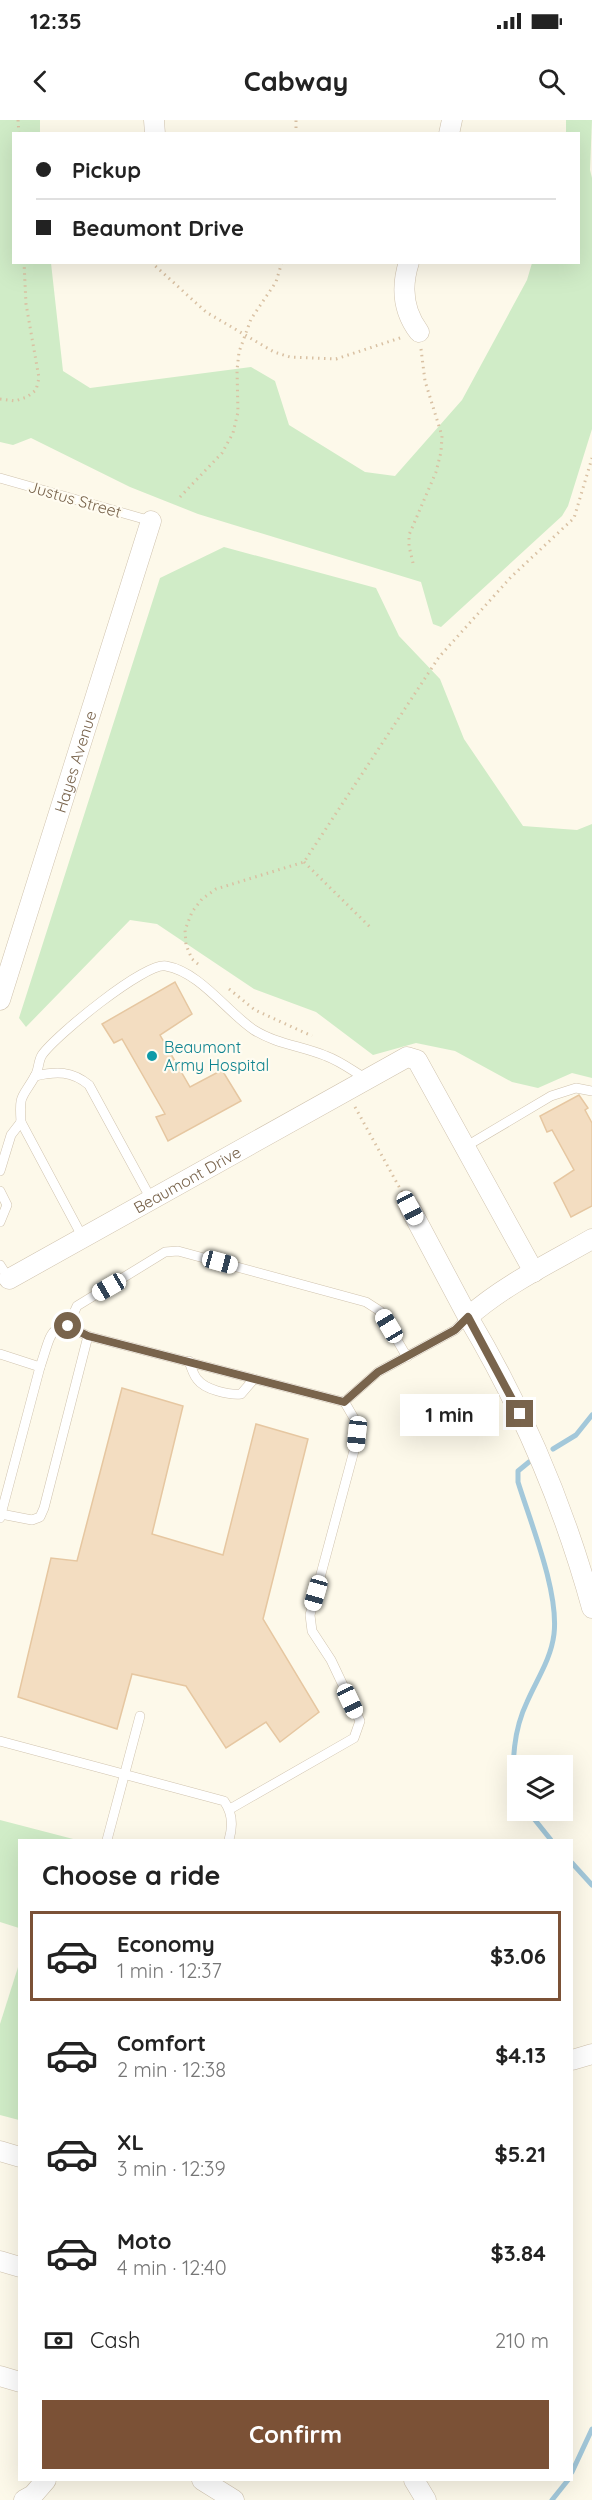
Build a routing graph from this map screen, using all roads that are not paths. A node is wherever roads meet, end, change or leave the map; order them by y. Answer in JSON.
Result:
{"nodes":[{"id":1,"x":409,"y":264,"type":"edge"},
{"id":2,"x":419,"y":332,"type":"road end"},
{"id":3,"x":0,"y":478,"type":"edge"},
{"id":4,"x":151,"y":521,"type":"joint"},
{"id":5,"x":0,"y":1000,"type":"edge"},
{"id":6,"x":35,"y":1076,"type":"junction"},
{"id":7,"x":365,"y":1078,"type":"junction"},
{"id":8,"x":592,"y":1091,"type":"edge"},
{"id":9,"x":21,"y":1122,"type":"junction"},
{"id":10,"x":465,"y":1147,"type":"junction"},
{"id":11,"x":0,"y":1171,"type":"edge"},
{"id":12,"x":0,"y":1191,"type":"edge"},
{"id":13,"x":151,"y":1199,"type":"junction"},
{"id":14,"x":410,"y":1208,"type":"dead end"},
{"id":15,"x":0,"y":1222,"type":"edge"},
{"id":16,"x":83,"y":1238,"type":"junction"},
{"id":17,"x":592,"y":1239,"type":"edge"},
{"id":18,"x":5,"y":1272,"type":"edge"},
{"id":19,"x":534,"y":1272,"type":"junction"},
{"id":20,"x":468,"y":1317,"type":"junction"},
{"id":21,"x":68,"y":1326,"type":"junction"},
{"id":22,"x":88,"y":1336,"type":"junction"},
{"id":23,"x":0,"y":1354,"type":"edge"},
{"id":24,"x":407,"y":1356,"type":"junction"},
{"id":25,"x":189,"y":1361,"type":"junction"},
{"id":26,"x":40,"y":1367,"type":"junction"},
{"id":27,"x":254,"y":1379,"type":"junction"},
{"id":28,"x":344,"y":1401,"type":"junction"},
{"id":29,"x":1,"y":1517,"type":"edge"},
{"id":30,"x":592,"y":1556,"type":"edge"},
{"id":31,"x":584,"y":1580,"type":"junction"},
{"id":32,"x":592,"y":1608,"type":"edge"},
{"id":33,"x":140,"y":1716,"type":"dead end"},
{"id":34,"x":0,"y":1741,"type":"edge"},
{"id":35,"x":124,"y":1775,"type":"junction"},
{"id":36,"x":230,"y":1809,"type":"junction"},
{"id":37,"x":107,"y":1839,"type":"edge"},
{"id":38,"x":229,"y":1839,"type":"edge"},
{"id":39,"x":592,"y":2055,"type":"edge"},
{"id":40,"x":573,"y":2060,"type":"edge"},
{"id":41,"x":0,"y":2151,"type":"edge"},
{"id":42,"x":18,"y":2156,"type":"edge"},
{"id":43,"x":0,"y":2261,"type":"edge"},
{"id":44,"x":18,"y":2266,"type":"edge"},
{"id":45,"x":0,"y":2376,"type":"edge"},
{"id":46,"x":18,"y":2381,"type":"edge"},
{"id":47,"x":45,"y":2481,"type":"edge"},
{"id":48,"x":204,"y":2481,"type":"edge"},
{"id":49,"x":415,"y":2481,"type":"edge"},
{"id":50,"x":24,"y":2500,"type":"edge"},
{"id":51,"x":234,"y":2500,"type":"edge"},
{"id":52,"x":426,"y":2500,"type":"edge"}],
"edges":[{"from":1,"to":2,"type":"street"},
{"from":3,"to":4,"type":"lane","name":"Justus Street"},
{"from":4,"to":5,"type":"street","name":"Hayes Avenue"},
{"from":6,"to":7,"type":"lane"},
{"from":6,"to":9,"type":"lane"},
{"from":6,"to":13,"type":"lane"},
{"from":7,"to":10,"type":"street","name":"Beaumont Drive"},
{"from":7,"to":13,"type":"street","name":"Beaumont Drive"},
{"from":8,"to":10,"type":"lane"},
{"from":9,"to":11,"type":"lane"},
{"from":9,"to":16,"type":"lane"},
{"from":10,"to":19,"type":"street","name":"Beaumont Drive"},
{"from":12,"to":15,"type":"lane"},
{"from":13,"to":16,"type":"street","name":"Beaumont Drive"},
{"from":14,"to":20,"type":"street"},
{"from":16,"to":18,"type":"street","name":"Beaumont Drive"},
{"from":17,"to":19,"type":"street"},
{"from":19,"to":20,"type":"street"},
{"from":20,"to":24,"type":"lane"},
{"from":20,"to":31,"type":"street"},
{"from":21,"to":22,"type":"lane"},
{"from":21,"to":24,"type":"lane"},
{"from":21,"to":26,"type":"lane"},
{"from":22,"to":25,"type":"lane"},
{"from":22,"to":29,"type":"lane"},
{"from":23,"to":26,"type":"lane"},
{"from":24,"to":28,"type":"lane"},
{"from":25,"to":27,"type":"lane"},
{"from":25,"to":27,"type":"lane"},
{"from":26,"to":29,"type":"lane"},
{"from":27,"to":28,"type":"lane"},
{"from":28,"to":36,"type":"lane"},
{"from":30,"to":31,"type":"street"},
{"from":31,"to":32,"type":"street"},
{"from":33,"to":35,"type":"lane"},
{"from":34,"to":35,"type":"lane"},
{"from":35,"to":36,"type":"lane"},
{"from":35,"to":37,"type":"lane"},
{"from":36,"to":38,"type":"lane"},
{"from":39,"to":40,"type":"street"},
{"from":41,"to":42,"type":"street"},
{"from":43,"to":44,"type":"street"},
{"from":45,"to":46,"type":"street"},
{"from":47,"to":50,"type":"street"},
{"from":48,"to":51,"type":"street"},
{"from":49,"to":52,"type":"street"}]}
